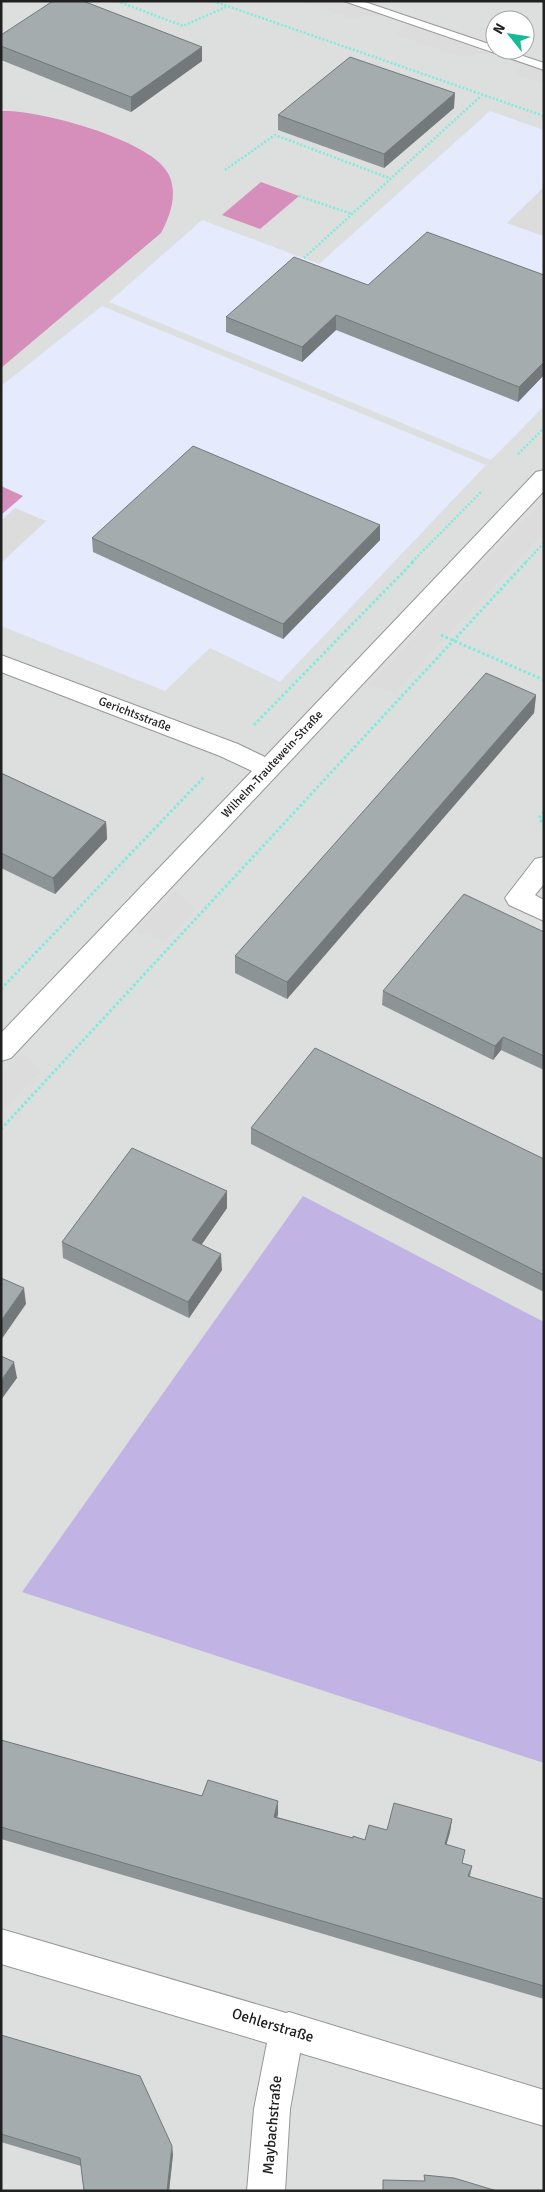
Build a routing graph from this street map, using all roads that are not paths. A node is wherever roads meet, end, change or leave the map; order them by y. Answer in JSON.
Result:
{"nodes":[{"id":1,"x":350,"y":1,"type":"edge"},
{"id":2,"x":544,"y":67,"type":"edge"},
{"id":3,"x":544,"y":477,"type":"edge"},
{"id":4,"x":1,"y":663,"type":"edge"},
{"id":5,"x":268,"y":768,"type":"junction"},
{"id":6,"x":544,"y":866,"type":"edge"},
{"id":7,"x":544,"y":911,"type":"edge"},
{"id":8,"x":1,"y":1051,"type":"edge"},
{"id":9,"x":1,"y":1946,"type":"edge"},
{"id":10,"x":289,"y":2030,"type":"junction"},
{"id":11,"x":544,"y":2108,"type":"edge"},
{"id":12,"x":266,"y":2191,"type":"edge"}],
"edges":[{"from":1,"to":2,"type":"lane"},
{"from":3,"to":5,"type":"street","name":"Wilhelm-Trautewein-Straße"},
{"from":4,"to":5,"type":"street","name":"Gerichtsstraße"},
{"from":5,"to":8,"type":"street","name":"Wilhelm-Trautewein-Straße"},
{"from":6,"to":7,"type":"street"},
{"from":9,"to":10,"type":"street","name":"Oehlerstraße"},
{"from":10,"to":11,"type":"street","name":"Oehlerstraße"},
{"from":10,"to":12,"type":"street","name":"Maybachstraße"}]}
